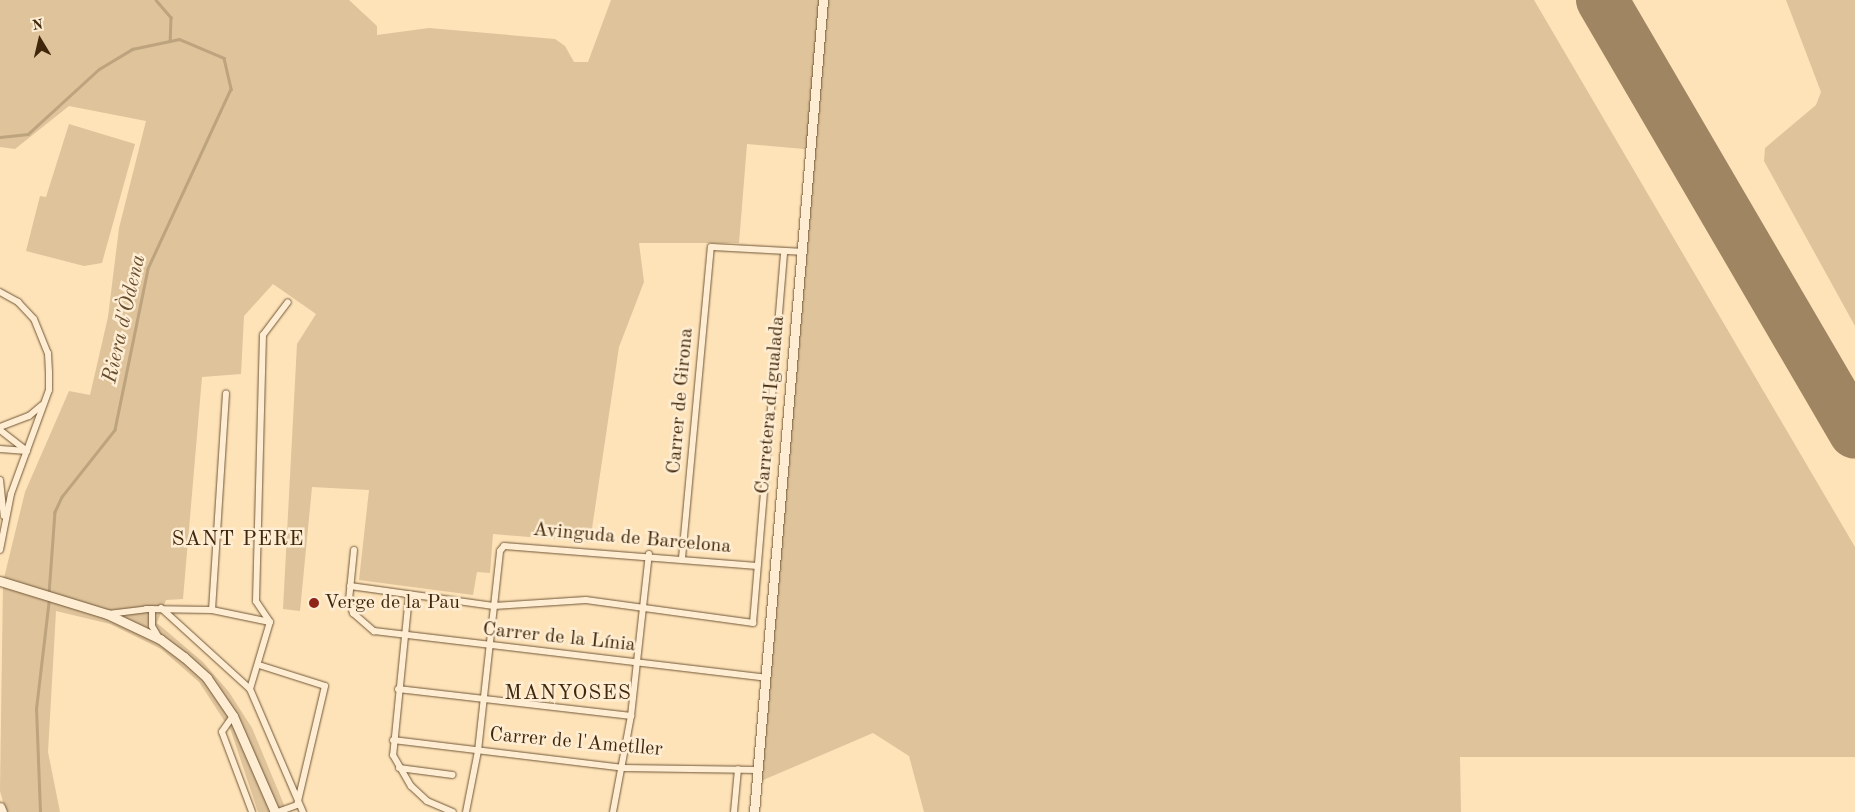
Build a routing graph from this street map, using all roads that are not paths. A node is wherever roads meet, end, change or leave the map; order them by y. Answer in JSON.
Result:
{"nodes":[{"id":1,"x":823,"y":0,"type":"edge"},
{"id":2,"x":784,"y":252,"type":"junction"},
{"id":3,"x":802,"y":252,"type":"junction"},
{"id":4,"x":0,"y":292,"type":"edge"},
{"id":5,"x":288,"y":302,"type":"dead end"},
{"id":6,"x":226,"y":393,"type":"dead end"},
{"id":7,"x":45,"y":402,"type":"junction"},
{"id":8,"x":0,"y":429,"type":"edge"},
{"id":9,"x":0,"y":449,"type":"edge"},
{"id":10,"x":27,"y":451,"type":"junction"},
{"id":11,"x":0,"y":480,"type":"edge"},
{"id":12,"x":4,"y":523,"type":"junction"},
{"id":13,"x":0,"y":550,"type":"edge"},
{"id":14,"x":354,"y":550,"type":"dead end"},
{"id":15,"x":649,"y":554,"type":"junction"},
{"id":16,"x":682,"y":558,"type":"junction"},
{"id":17,"x":757,"y":566,"type":"junction"},
{"id":18,"x":0,"y":581,"type":"edge"},
{"id":19,"x":350,"y":586,"type":"junction"},
{"id":20,"x":409,"y":596,"type":"junction"},
{"id":21,"x":494,"y":606,"type":"junction"},
{"id":22,"x":161,"y":608,"type":"junction"},
{"id":23,"x":644,"y":608,"type":"junction"},
{"id":24,"x":152,"y":609,"type":"junction"},
{"id":25,"x":212,"y":610,"type":"junction"},
{"id":26,"x":107,"y":614,"type":"junction"},
{"id":27,"x":270,"y":622,"type":"junction"},
{"id":28,"x":404,"y":637,"type":"junction"},
{"id":29,"x":160,"y":639,"type":"junction"},
{"id":30,"x":489,"y":646,"type":"junction"},
{"id":31,"x":637,"y":663,"type":"junction"},
{"id":32,"x":259,"y":665,"type":"junction"},
{"id":33,"x":766,"y":678,"type":"junction"},
{"id":34,"x":250,"y":689,"type":"junction"},
{"id":35,"x":398,"y":689,"type":"junction"},
{"id":36,"x":485,"y":698,"type":"junction"},
{"id":37,"x":233,"y":716,"type":"junction"},
{"id":38,"x":631,"y":716,"type":"junction"},
{"id":39,"x":392,"y":740,"type":"junction"},
{"id":40,"x":478,"y":751,"type":"junction"},
{"id":41,"x":399,"y":768,"type":"junction"},
{"id":42,"x":623,"y":768,"type":"junction"},
{"id":43,"x":738,"y":769,"type":"junction"},
{"id":44,"x":758,"y":770,"type":"junction"},
{"id":45,"x":453,"y":775,"type":"dead end"},
{"id":46,"x":297,"y":805,"type":"junction"},
{"id":47,"x":0,"y":807,"type":"edge"},
{"id":48,"x":2,"y":812,"type":"edge"},
{"id":49,"x":252,"y":812,"type":"edge"},
{"id":50,"x":277,"y":812,"type":"edge"},
{"id":51,"x":303,"y":812,"type":"edge"},
{"id":52,"x":453,"y":812,"type":"edge"},
{"id":53,"x":466,"y":812,"type":"edge"},
{"id":54,"x":613,"y":812,"type":"edge"},
{"id":55,"x":734,"y":812,"type":"edge"},
{"id":56,"x":754,"y":812,"type":"edge"}],
"edges":[{"from":1,"to":3,"type":"street","name":"Carretera d'Igualada"},
{"from":2,"to":3,"type":"street"},
{"from":2,"to":16,"type":"street","name":"Carrer de Girona"},
{"from":2,"to":17,"type":"street"},
{"from":3,"to":33,"type":"street","name":"Carretera d'Igualada"},
{"from":4,"to":7,"type":"street"},
{"from":5,"to":27,"type":"street"},
{"from":6,"to":25,"type":"street"},
{"from":7,"to":8,"type":"street"},
{"from":7,"to":10,"type":"street"},
{"from":8,"to":10,"type":"street"},
{"from":9,"to":10,"type":"street"},
{"from":10,"to":12,"type":"street"},
{"from":11,"to":12,"type":"street"},
{"from":12,"to":13,"type":"street"},
{"from":14,"to":19,"type":"street","name":"Carrer de la Línia"},
{"from":15,"to":16,"type":"street","name":"Avinguda de Barcelona"},
{"from":15,"to":21,"type":"street","name":"Avinguda de Barcelona"},
{"from":15,"to":23,"type":"street"},
{"from":16,"to":17,"type":"street","name":"Avinguda de Barcelona"},
{"from":17,"to":23,"type":"street"},
{"from":18,"to":26,"type":"street"},
{"from":19,"to":20,"type":"street"},
{"from":19,"to":28,"type":"street","name":"Carrer de la Línia"},
{"from":20,"to":21,"type":"street"},
{"from":20,"to":28,"type":"street"},
{"from":21,"to":23,"type":"street"},
{"from":21,"to":30,"type":"street"},
{"from":22,"to":24,"type":"street"},
{"from":22,"to":25,"type":"street"},
{"from":22,"to":34,"type":"street"},
{"from":23,"to":31,"type":"street"},
{"from":24,"to":26,"type":"street"},
{"from":24,"to":29,"type":"street"},
{"from":25,"to":27,"type":"street"},
{"from":26,"to":29,"type":"street"},
{"from":27,"to":32,"type":"street"},
{"from":28,"to":30,"type":"street","name":"Carrer de la Línia"},
{"from":28,"to":35,"type":"street"},
{"from":29,"to":37,"type":"street"},
{"from":30,"to":31,"type":"street","name":"Carrer de la Línia"},
{"from":30,"to":36,"type":"street"},
{"from":31,"to":33,"type":"street","name":"Carrer de la Línia"},
{"from":31,"to":38,"type":"street"},
{"from":32,"to":34,"type":"street"},
{"from":32,"to":46,"type":"street"},
{"from":33,"to":44,"type":"street","name":"Carretera d'Igualada"},
{"from":34,"to":46,"type":"street"},
{"from":35,"to":36,"type":"street"},
{"from":35,"to":39,"type":"street"},
{"from":36,"to":38,"type":"street"},
{"from":36,"to":40,"type":"street"},
{"from":37,"to":49,"type":"street"},
{"from":37,"to":50,"type":"street"},
{"from":38,"to":42,"type":"street"},
{"from":39,"to":40,"type":"street","name":"Carrer de l'Ametller"},
{"from":39,"to":41,"type":"street"},
{"from":40,"to":42,"type":"street","name":"Carrer de l'Ametller"},
{"from":40,"to":53,"type":"street"},
{"from":41,"to":45,"type":"street"},
{"from":41,"to":52,"type":"street"},
{"from":42,"to":43,"type":"street","name":"Carrer de l'Ametller"},
{"from":42,"to":54,"type":"street"},
{"from":43,"to":44,"type":"street","name":"Carrer de l'Ametller"},
{"from":43,"to":55,"type":"street"},
{"from":44,"to":56,"type":"street","name":"Carretera d'Igualada"},
{"from":46,"to":50,"type":"street"},
{"from":46,"to":51,"type":"street"},
{"from":47,"to":48,"type":"street"}]}
